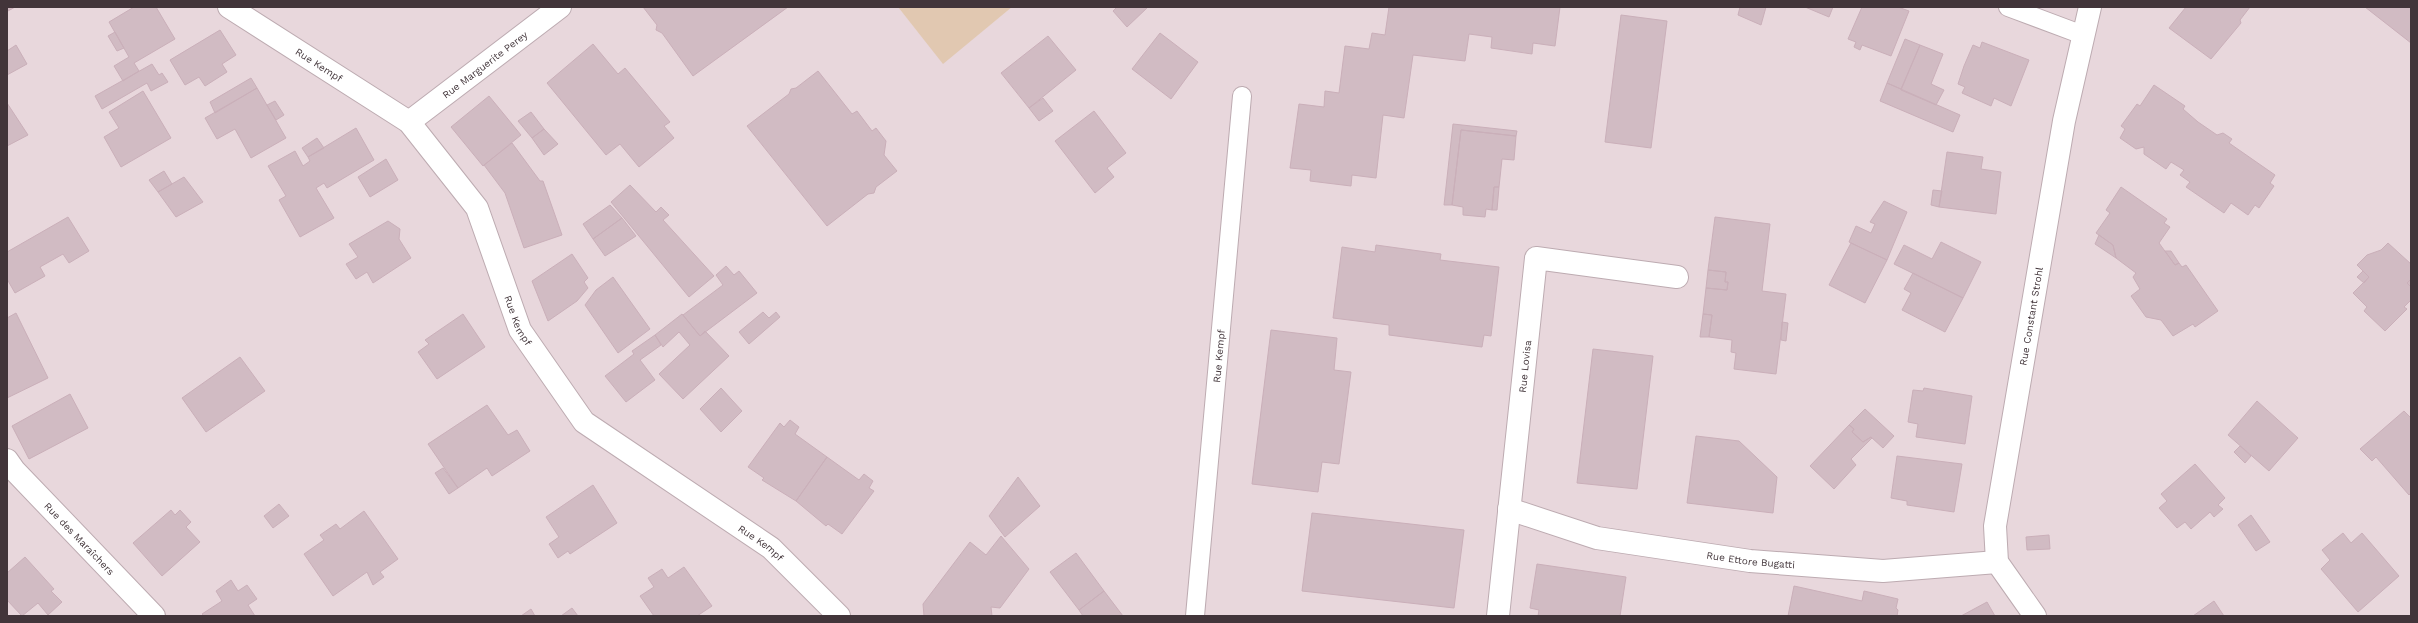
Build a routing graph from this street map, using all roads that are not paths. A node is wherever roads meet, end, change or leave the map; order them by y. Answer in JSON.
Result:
{"nodes":[{"id":1,"x":229,"y":7,"type":"edge"},
{"id":2,"x":560,"y":7,"type":"edge"},
{"id":3,"x":2008,"y":7,"type":"edge"},
{"id":4,"x":2090,"y":7,"type":"edge"},
{"id":5,"x":2083,"y":35,"type":"junction"},
{"id":6,"x":1242,"y":96,"type":"dead end"},
{"id":7,"x":409,"y":122,"type":"junction"},
{"id":8,"x":1677,"y":277,"type":"dead end"},
{"id":9,"x":7,"y":460,"type":"edge"},
{"id":10,"x":1509,"y":509,"type":"junction"},
{"id":11,"x":1997,"y":562,"type":"junction"},
{"id":12,"x":154,"y":616,"type":"edge"},
{"id":13,"x":839,"y":616,"type":"edge"},
{"id":14,"x":1195,"y":616,"type":"edge"},
{"id":15,"x":1498,"y":616,"type":"edge"},
{"id":16,"x":2035,"y":616,"type":"edge"}],
"edges":[{"from":1,"to":7,"type":"street","name":"Rue Kempf"},
{"from":2,"to":7,"type":"street","name":"Rue Marguerite Perey"},
{"from":3,"to":5,"type":"lane"},
{"from":4,"to":5,"type":"street","name":"Rue Constant Strohl"},
{"from":5,"to":11,"type":"street","name":"Rue Constant Strohl"},
{"from":6,"to":14,"type":"lane","name":"Rue Kempf"},
{"from":7,"to":13,"type":"street","name":"Rue Kempf"},
{"from":8,"to":10,"type":"street","name":"Rue Lovisa"},
{"from":9,"to":12,"type":"street","name":"Rue des Maraîchers"},
{"from":10,"to":11,"type":"street","name":"Rue Ettore Bugatti"},
{"from":10,"to":15,"type":"street","name":"Rue Lovisa"},
{"from":11,"to":16,"type":"street"}]}
